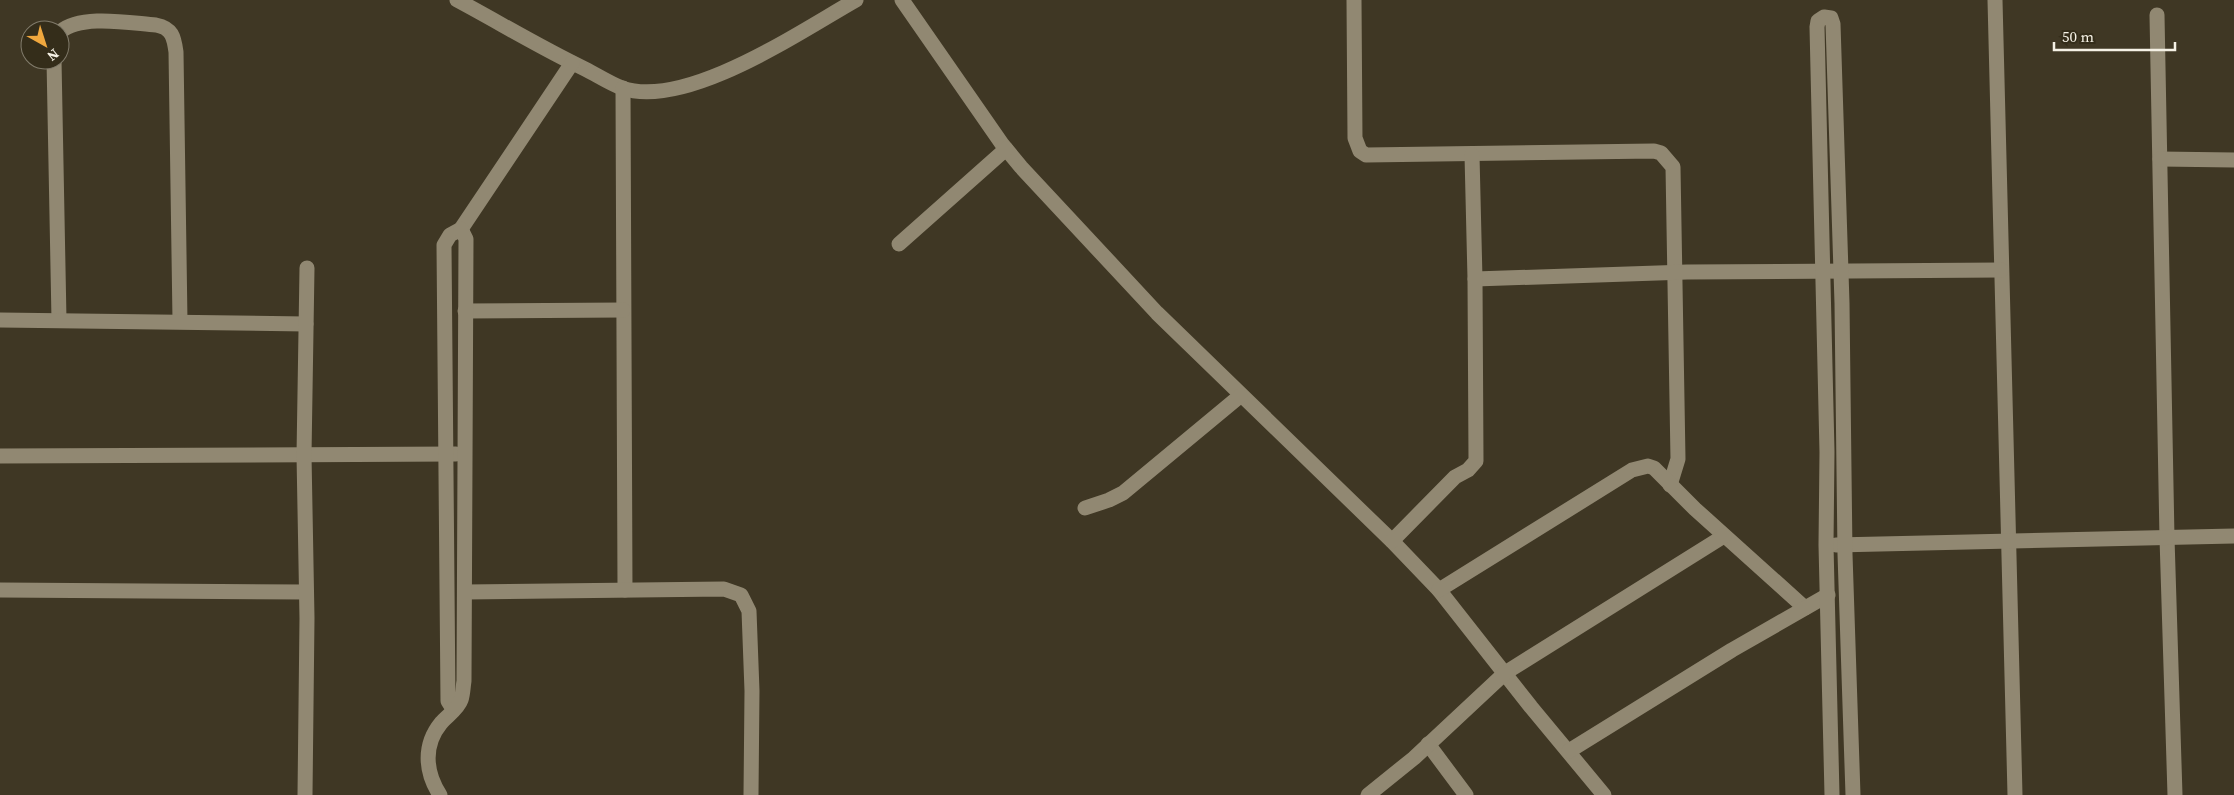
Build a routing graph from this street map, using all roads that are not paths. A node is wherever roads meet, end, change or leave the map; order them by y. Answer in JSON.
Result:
{"nodes":[{"id":1,"x":458,"y":0,"type":"edge"},
{"id":2,"x":856,"y":0,"type":"edge"},
{"id":3,"x":902,"y":0,"type":"edge"},
{"id":4,"x":1354,"y":0,"type":"edge"},
{"id":5,"x":1995,"y":0,"type":"edge"},
{"id":6,"x":2157,"y":15,"type":"dead end"},
{"id":7,"x":70,"y":26,"type":"edge"},
{"id":8,"x":572,"y":63,"type":"junction"},
{"id":9,"x":54,"y":70,"type":"edge"},
{"id":10,"x":622,"y":88,"type":"junction"},
{"id":11,"x":1006,"y":149,"type":"junction"},
{"id":12,"x":1472,"y":155,"type":"junction"},
{"id":13,"x":2160,"y":160,"type":"junction"},
{"id":14,"x":2234,"y":160,"type":"edge"},
{"id":15,"x":461,"y":229,"type":"junction"},
{"id":16,"x":899,"y":244,"type":"dead end"},
{"id":17,"x":307,"y":268,"type":"dead end"},
{"id":18,"x":2001,"y":270,"type":"junction"},
{"id":19,"x":1821,"y":272,"type":"junction"},
{"id":20,"x":1841,"y":272,"type":"junction"},
{"id":21,"x":1674,"y":273,"type":"junction"},
{"id":22,"x":1475,"y":279,"type":"junction"},
{"id":23,"x":623,"y":310,"type":"junction"},
{"id":24,"x":465,"y":311,"type":"junction"},
{"id":25,"x":0,"y":320,"type":"edge"},
{"id":26,"x":59,"y":320,"type":"junction"},
{"id":27,"x":180,"y":321,"type":"junction"},
{"id":28,"x":306,"y":324,"type":"junction"},
{"id":29,"x":1240,"y":396,"type":"junction"},
{"id":30,"x":446,"y":454,"type":"junction"},
{"id":31,"x":465,"y":454,"type":"junction"},
{"id":32,"x":304,"y":455,"type":"junction"},
{"id":33,"x":0,"y":456,"type":"edge"},
{"id":34,"x":1670,"y":485,"type":"junction"},
{"id":35,"x":1085,"y":508,"type":"dead end"},
{"id":36,"x":1724,"y":536,"type":"junction"},
{"id":37,"x":2234,"y":536,"type":"edge"},
{"id":38,"x":2168,"y":538,"type":"junction"},
{"id":39,"x":1392,"y":540,"type":"junction"},
{"id":40,"x":2007,"y":542,"type":"junction"},
{"id":41,"x":1845,"y":544,"type":"junction"},
{"id":42,"x":1826,"y":545,"type":"junction"},
{"id":43,"x":0,"y":590,"type":"edge"},
{"id":44,"x":625,"y":590,"type":"junction"},
{"id":45,"x":1440,"y":590,"type":"junction"},
{"id":46,"x":306,"y":592,"type":"junction"},
{"id":47,"x":465,"y":592,"type":"junction"},
{"id":48,"x":1828,"y":595,"type":"junction"},
{"id":49,"x":1805,"y":608,"type":"junction"},
{"id":50,"x":1504,"y":673,"type":"junction"},
{"id":51,"x":453,"y":710,"type":"junction"},
{"id":52,"x":1428,"y":744,"type":"junction"},
{"id":53,"x":1569,"y":751,"type":"junction"},
{"id":54,"x":306,"y":795,"type":"edge"},
{"id":55,"x":440,"y":795,"type":"edge"},
{"id":56,"x":751,"y":795,"type":"edge"},
{"id":57,"x":1368,"y":795,"type":"edge"},
{"id":58,"x":1466,"y":795,"type":"edge"},
{"id":59,"x":1604,"y":795,"type":"edge"},
{"id":60,"x":1832,"y":795,"type":"edge"},
{"id":61,"x":1853,"y":795,"type":"edge"},
{"id":62,"x":2015,"y":795,"type":"edge"},
{"id":63,"x":2175,"y":795,"type":"edge"}],
"edges":[{"from":1,"to":8,"type":"street"},
{"from":2,"to":10,"type":"street"},
{"from":3,"to":11,"type":"street"},
{"from":4,"to":12,"type":"street"},
{"from":5,"to":18,"type":"street"},
{"from":6,"to":13,"type":"street"},
{"from":7,"to":27,"type":"street"},
{"from":8,"to":10,"type":"street"},
{"from":8,"to":15,"type":"street"},
{"from":9,"to":26,"type":"street"},
{"from":10,"to":23,"type":"street"},
{"from":11,"to":16,"type":"street"},
{"from":11,"to":29,"type":"street"},
{"from":12,"to":21,"type":"street"},
{"from":12,"to":22,"type":"street"},
{"from":13,"to":14,"type":"street"},
{"from":13,"to":38,"type":"street"},
{"from":15,"to":24,"type":"street"},
{"from":15,"to":30,"type":"street"},
{"from":17,"to":28,"type":"street"},
{"from":18,"to":20,"type":"street"},
{"from":18,"to":40,"type":"street"},
{"from":19,"to":20,"type":"street"},
{"from":19,"to":20,"type":"street"},
{"from":19,"to":21,"type":"street"},
{"from":19,"to":42,"type":"street"},
{"from":20,"to":41,"type":"street"},
{"from":21,"to":22,"type":"street"},
{"from":21,"to":34,"type":"street"},
{"from":22,"to":39,"type":"street"},
{"from":23,"to":24,"type":"street"},
{"from":23,"to":44,"type":"street"},
{"from":24,"to":31,"type":"street"},
{"from":25,"to":26,"type":"street"},
{"from":26,"to":27,"type":"street"},
{"from":27,"to":28,"type":"street"},
{"from":28,"to":32,"type":"street"},
{"from":29,"to":35,"type":"street"},
{"from":29,"to":39,"type":"street"},
{"from":30,"to":31,"type":"street"},
{"from":30,"to":32,"type":"street"},
{"from":30,"to":51,"type":"street"},
{"from":31,"to":47,"type":"street"},
{"from":32,"to":33,"type":"street"},
{"from":32,"to":46,"type":"street"},
{"from":34,"to":36,"type":"street"},
{"from":34,"to":45,"type":"street"},
{"from":36,"to":49,"type":"street"},
{"from":36,"to":50,"type":"street"},
{"from":37,"to":38,"type":"street"},
{"from":38,"to":40,"type":"street"},
{"from":38,"to":63,"type":"street"},
{"from":39,"to":45,"type":"street"},
{"from":40,"to":41,"type":"street"},
{"from":40,"to":62,"type":"street"},
{"from":41,"to":42,"type":"street"},
{"from":41,"to":61,"type":"street"},
{"from":42,"to":48,"type":"street"},
{"from":43,"to":46,"type":"street"},
{"from":44,"to":47,"type":"street"},
{"from":44,"to":56,"type":"street"},
{"from":45,"to":50,"type":"street"},
{"from":46,"to":54,"type":"street"},
{"from":47,"to":51,"type":"street"},
{"from":48,"to":49,"type":"street"},
{"from":48,"to":60,"type":"street"},
{"from":49,"to":53,"type":"street"},
{"from":50,"to":52,"type":"street"},
{"from":50,"to":53,"type":"street"},
{"from":51,"to":55,"type":"street"},
{"from":52,"to":57,"type":"street"},
{"from":52,"to":58,"type":"street"},
{"from":53,"to":59,"type":"street"}]}
